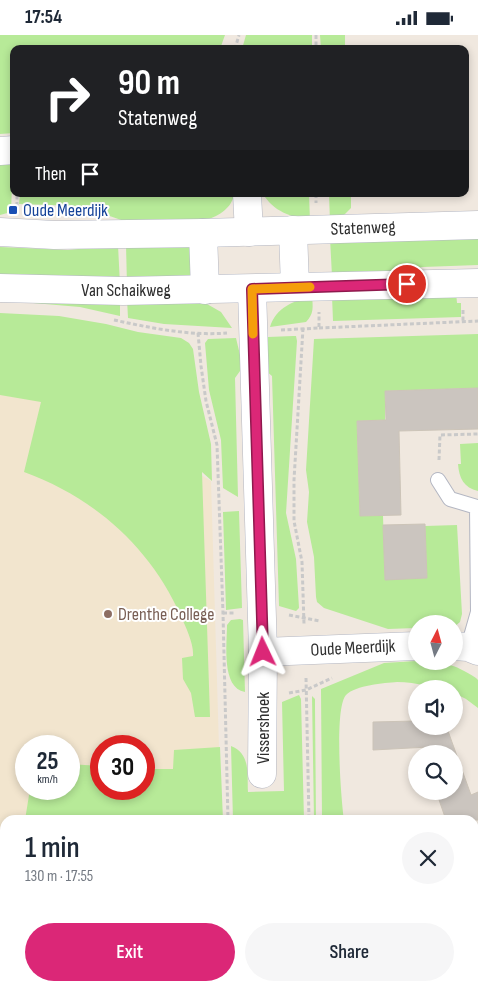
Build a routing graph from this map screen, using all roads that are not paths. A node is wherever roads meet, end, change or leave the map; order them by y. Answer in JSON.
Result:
{"nodes":[{"id":1,"x":248,"y":197,"type":"edge"},
{"id":2,"x":478,"y":225,"type":"edge"},
{"id":3,"x":0,"y":231,"type":"edge"},
{"id":4,"x":292,"y":231,"type":"junction"},
{"id":5,"x":249,"y":232,"type":"junction"},
{"id":6,"x":203,"y":233,"type":"junction"},
{"id":7,"x":478,"y":283,"type":"edge"},
{"id":8,"x":295,"y":287,"type":"junction"},
{"id":9,"x":0,"y":288,"type":"edge"},
{"id":10,"x":252,"y":289,"type":"junction"},
{"id":11,"x":205,"y":290,"type":"junction"},
{"id":12,"x":438,"y":480,"type":"road end"},
{"id":13,"x":408,"y":645,"type":"edge"},
{"id":14,"x":467,"y":648,"type":"edge"},
{"id":15,"x":263,"y":652,"type":"junction"},
{"id":16,"x":262,"y":774,"type":"dead end"}],
"edges":[{"from":1,"to":5,"type":"street"},
{"from":2,"to":4,"type":"street","name":"Statenweg"},
{"from":3,"to":6,"type":"street"},
{"from":4,"to":5,"type":"street","name":"Statenweg"},
{"from":4,"to":8,"type":"street"},
{"from":5,"to":6,"type":"street"},
{"from":6,"to":11,"type":"street"},
{"from":7,"to":8,"type":"street"},
{"from":8,"to":10,"type":"street"},
{"from":9,"to":11,"type":"street","name":"Van Schaikweg"},
{"from":10,"to":11,"type":"street","name":"Van Schaikweg"},
{"from":10,"to":15,"type":"street"},
{"from":12,"to":14,"type":"lane"},
{"from":13,"to":15,"type":"street","name":"Oude Meerdijk"},
{"from":15,"to":16,"type":"street","name":"Vissershoek"}]}
